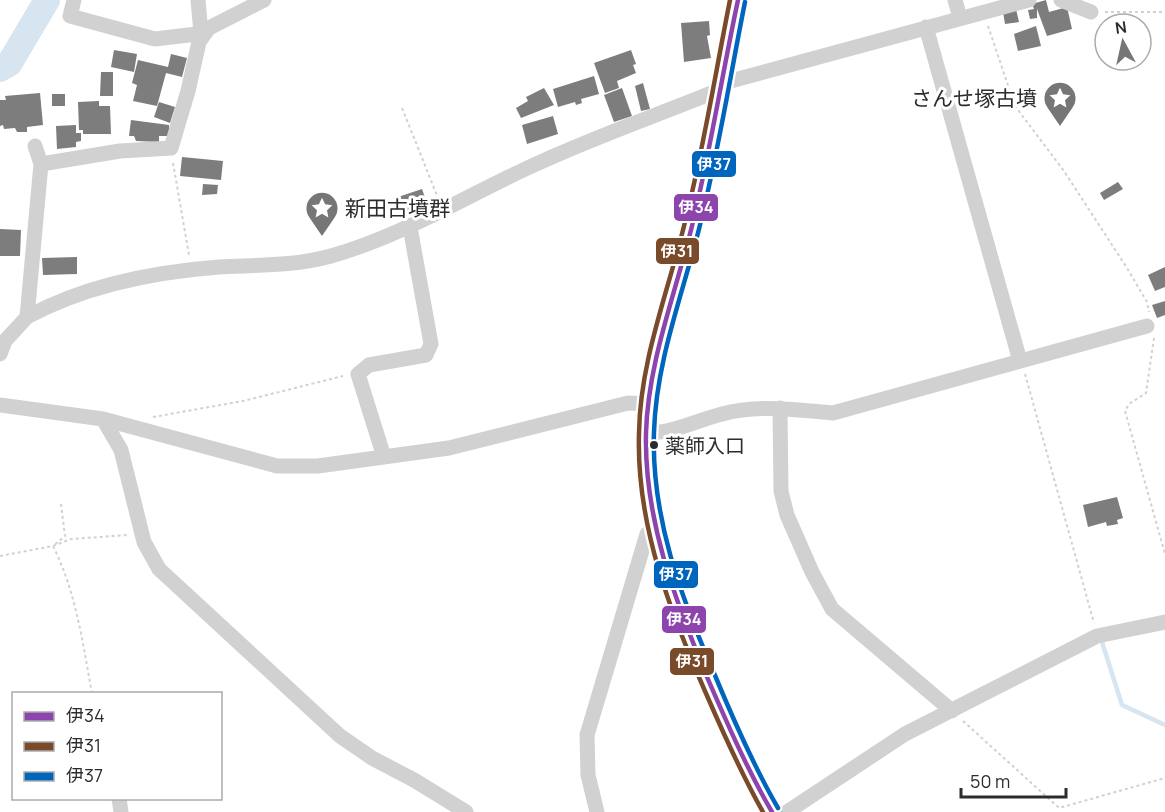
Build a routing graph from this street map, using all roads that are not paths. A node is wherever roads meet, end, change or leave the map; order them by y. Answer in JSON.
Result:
{"nodes":[{"id":1,"x":74,"y":0,"type":"edge"},
{"id":2,"x":198,"y":0,"type":"edge"},
{"id":3,"x":264,"y":0,"type":"edge"},
{"id":4,"x":738,"y":0,"type":"edge"},
{"id":5,"x":955,"y":0,"type":"edge"},
{"id":6,"x":1029,"y":0,"type":"edge"},
{"id":7,"x":1061,"y":0,"type":"edge"},
{"id":8,"x":1091,"y":12,"type":"road end"},
{"id":9,"x":960,"y":18,"type":"junction"},
{"id":10,"x":926,"y":27,"type":"junction"},
{"id":11,"x":203,"y":33,"type":"junction"},
{"id":12,"x":719,"y":90,"type":"junction"},
{"id":13,"x":35,"y":146,"type":"dead end"},
{"id":14,"x":41,"y":164,"type":"junction"},
{"id":15,"x":410,"y":227,"type":"junction"},
{"id":16,"x":27,"y":317,"type":"junction"},
{"id":17,"x":1148,"y":326,"type":"road end"},
{"id":18,"x":0,"y":354,"type":"edge"},
{"id":19,"x":1020,"y":361,"type":"junction"},
{"id":20,"x":648,"y":404,"type":"junction"},
{"id":21,"x":0,"y":405,"type":"edge"},
{"id":22,"x":780,"y":408,"type":"junction"},
{"id":23,"x":103,"y":419,"type":"junction"},
{"id":24,"x":646,"y":434,"type":"junction"},
{"id":25,"x":384,"y":457,"type":"junction"},
{"id":26,"x":655,"y":530,"type":"junction"},
{"id":27,"x":1165,"y":622,"type":"edge"},
{"id":28,"x":952,"y":711,"type":"junction"},
{"id":29,"x":466,"y":812,"type":"edge"},
{"id":30,"x":597,"y":812,"type":"edge"},
{"id":31,"x":772,"y":812,"type":"edge"},
{"id":32,"x":787,"y":812,"type":"edge"}],
"edges":[{"from":1,"to":11,"type":"street"},
{"from":2,"to":11,"type":"street"},
{"from":3,"to":11,"type":"street"},
{"from":4,"to":12,"type":"main road"},
{"from":5,"to":9,"type":"street"},
{"from":6,"to":9,"type":"street"},
{"from":7,"to":8,"type":"street"},
{"from":9,"to":10,"type":"street"},
{"from":10,"to":12,"type":"street"},
{"from":10,"to":19,"type":"street"},
{"from":11,"to":14,"type":"street"},
{"from":12,"to":15,"type":"street"},
{"from":12,"to":20,"type":"main road"},
{"from":13,"to":14,"type":"street"},
{"from":14,"to":16,"type":"street"},
{"from":15,"to":16,"type":"street"},
{"from":15,"to":25,"type":"street"},
{"from":16,"to":18,"type":"street"},
{"from":17,"to":19,"type":"street"},
{"from":19,"to":22,"type":"street"},
{"from":20,"to":24,"type":"main road"},
{"from":20,"to":25,"type":"street"},
{"from":21,"to":23,"type":"street"},
{"from":22,"to":24,"type":"street"},
{"from":22,"to":28,"type":"street"},
{"from":23,"to":25,"type":"street"},
{"from":23,"to":29,"type":"street"},
{"from":24,"to":26,"type":"main road"},
{"from":26,"to":30,"type":"street"},
{"from":26,"to":31,"type":"main road"},
{"from":27,"to":28,"type":"street"},
{"from":28,"to":32,"type":"street"}]}
